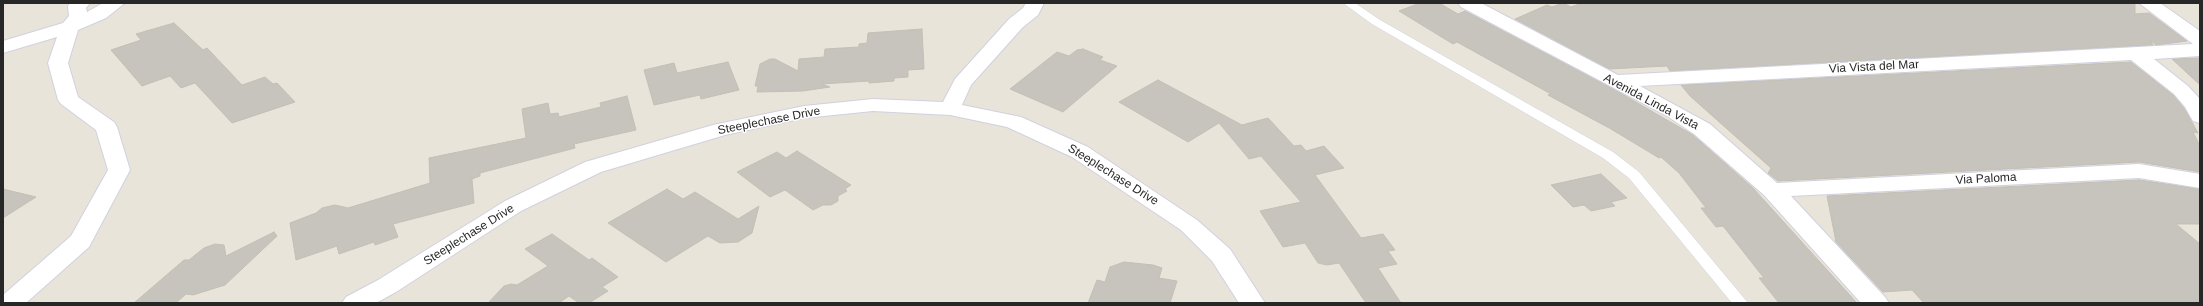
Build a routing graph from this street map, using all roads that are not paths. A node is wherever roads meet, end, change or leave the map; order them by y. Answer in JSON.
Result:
{"nodes":[{"id":1,"x":81,"y":3,"type":"edge"},
{"id":2,"x":116,"y":3,"type":"edge"},
{"id":3,"x":1011,"y":3,"type":"edge"},
{"id":4,"x":1035,"y":3,"type":"edge"},
{"id":5,"x":1348,"y":3,"type":"edge"},
{"id":6,"x":2148,"y":3,"type":"edge"},
{"id":7,"x":1473,"y":4,"type":"edge"},
{"id":8,"x":1016,"y":22,"type":"junction"},
{"id":9,"x":70,"y":27,"type":"junction"},
{"id":10,"x":2200,"y":40,"type":"edge"},
{"id":11,"x":3,"y":47,"type":"edge"},
{"id":12,"x":2200,"y":48,"type":"edge"},
{"id":13,"x":2134,"y":53,"type":"junction"},
{"id":14,"x":1613,"y":81,"type":"junction"},
{"id":15,"x":950,"y":109,"type":"junction"},
{"id":16,"x":2200,"y":117,"type":"edge"},
{"id":17,"x":2200,"y":181,"type":"edge"},
{"id":18,"x":1772,"y":190,"type":"junction"},
{"id":19,"x":10,"y":303,"type":"edge"},
{"id":20,"x":355,"y":303,"type":"edge"},
{"id":21,"x":1252,"y":303,"type":"edge"},
{"id":22,"x":1740,"y":303,"type":"edge"},
{"id":23,"x":1876,"y":303,"type":"edge"}],
"edges":[{"from":1,"to":9,"type":"street"},
{"from":2,"to":9,"type":"street"},
{"from":3,"to":8,"type":"street"},
{"from":4,"to":8,"type":"street"},
{"from":5,"to":22,"type":"lane"},
{"from":6,"to":10,"type":"street"},
{"from":7,"to":14,"type":"street","name":"Avenida Linda Vista"},
{"from":8,"to":15,"type":"street"},
{"from":9,"to":11,"type":"street"},
{"from":9,"to":19,"type":"street"},
{"from":12,"to":13,"type":"street","name":"Via Vista del Mar"},
{"from":13,"to":14,"type":"street","name":"Via Vista del Mar"},
{"from":13,"to":16,"type":"street"},
{"from":14,"to":18,"type":"street","name":"Avenida Linda Vista"},
{"from":15,"to":20,"type":"street","name":"Steeplechase Drive"},
{"from":15,"to":21,"type":"street","name":"Steeplechase Drive"},
{"from":17,"to":18,"type":"street","name":"Via Paloma"},
{"from":18,"to":23,"type":"street","name":"Avenida Linda Vista"}]}
